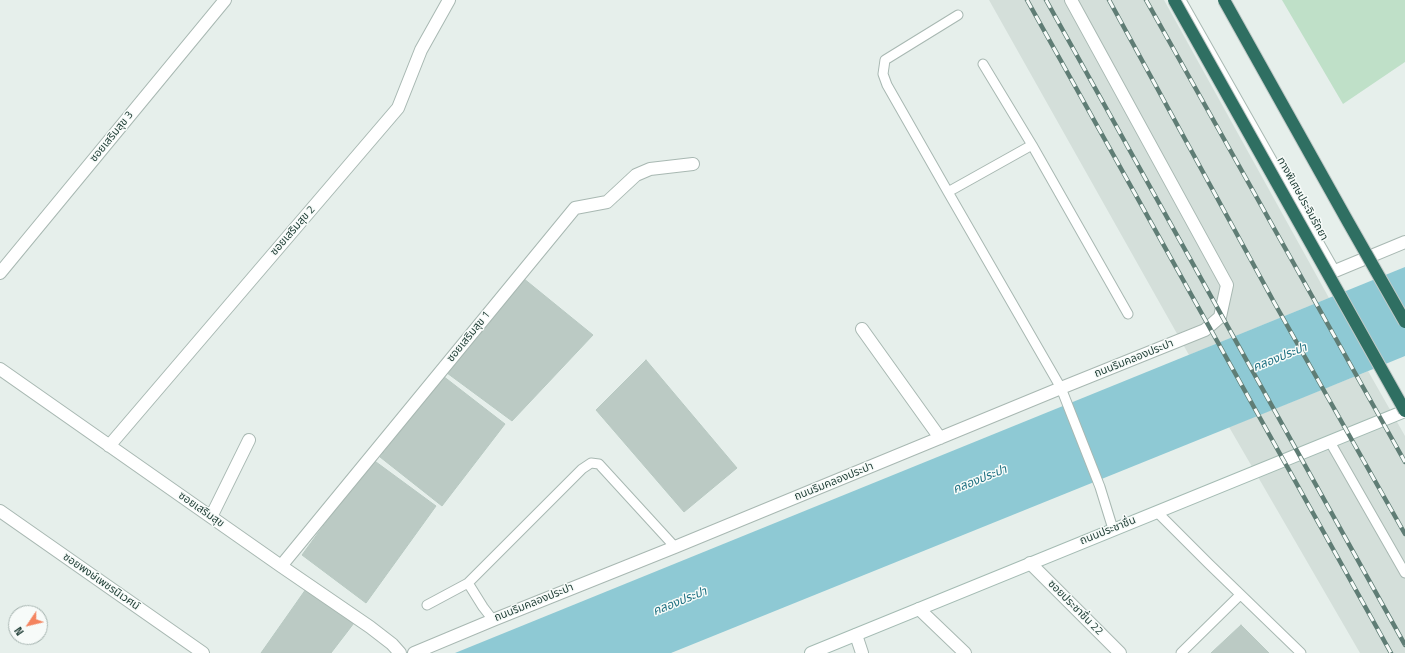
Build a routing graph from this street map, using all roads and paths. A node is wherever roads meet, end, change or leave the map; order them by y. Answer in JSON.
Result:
{"nodes":[{"id":1,"x":225,"y":0,"type":"edge"},
{"id":2,"x":449,"y":0,"type":"edge"},
{"id":3,"x":1071,"y":0,"type":"edge"},
{"id":4,"x":1174,"y":0,"type":"edge"},
{"id":5,"x":1181,"y":0,"type":"edge"},
{"id":6,"x":1224,"y":0,"type":"edge"},
{"id":7,"x":958,"y":15,"type":"dead end"},
{"id":8,"x":983,"y":64,"type":"dead end"},
{"id":9,"x":1032,"y":145,"type":"junction"},
{"id":10,"x":693,"y":164,"type":"dead end"},
{"id":11,"x":948,"y":192,"type":"junction"},
{"id":12,"x":1405,"y":242,"type":"edge"},
{"id":13,"x":1335,"y":271,"type":"joint"},
{"id":14,"x":0,"y":273,"type":"edge"},
{"id":15,"x":1128,"y":314,"type":"dead end"},
{"id":16,"x":1405,"y":322,"type":"edge"},
{"id":17,"x":862,"y":330,"type":"dead end"},
{"id":18,"x":0,"y":369,"type":"edge"},
{"id":19,"x":1061,"y":388,"type":"junction"},
{"id":20,"x":1405,"y":411,"type":"edge"},
{"id":21,"x":940,"y":438,"type":"junction"},
{"id":22,"x":249,"y":440,"type":"dead end"},
{"id":23,"x":1330,"y":442,"type":"junction"},
{"id":24,"x":110,"y":446,"type":"junction"},
{"id":25,"x":0,"y":511,"type":"edge"},
{"id":26,"x":1157,"y":512,"type":"junction"},
{"id":27,"x":211,"y":517,"type":"junction"},
{"id":28,"x":1114,"y":529,"type":"junction"},
{"id":29,"x":676,"y":547,"type":"junction"},
{"id":30,"x":1030,"y":563,"type":"junction"},
{"id":31,"x":281,"y":566,"type":"junction"},
{"id":32,"x":1405,"y":573,"type":"edge"},
{"id":33,"x":468,"y":583,"type":"junction"},
{"id":34,"x":1240,"y":594,"type":"junction"},
{"id":35,"x":426,"y":605,"type":"dead end"},
{"id":36,"x":919,"y":609,"type":"junction"},
{"id":37,"x":493,"y":620,"type":"junction"},
{"id":38,"x":856,"y":635,"type":"junction"},
{"id":39,"x":203,"y":653,"type":"edge"},
{"id":40,"x":400,"y":653,"type":"edge"},
{"id":41,"x":414,"y":653,"type":"edge"},
{"id":42,"x":811,"y":653,"type":"edge"},
{"id":43,"x":862,"y":653,"type":"edge"},
{"id":44,"x":965,"y":653,"type":"edge"},
{"id":45,"x":1120,"y":653,"type":"edge"},
{"id":46,"x":1180,"y":653,"type":"edge"},
{"id":47,"x":1300,"y":653,"type":"edge"}],
"edges":[{"from":1,"to":14,"type":"street","name":"ซอยเสริมสุข 3"},
{"from":2,"to":24,"type":"street","name":"ซอยเสริมสุข 2"},
{"from":3,"to":19,"type":"street","name":"ถนนริมคลองประปา"},
{"from":4,"to":20,"type":"highway","name":"ทางพิเศษประจิมรัถยา","bridge":true},
{"from":5,"to":13,"type":"lane"},
{"from":6,"to":16,"type":"highway","bridge":true},
{"from":7,"to":11,"type":"lane"},
{"from":8,"to":9,"type":"lane"},
{"from":9,"to":11,"type":"lane"},
{"from":9,"to":15,"type":"lane"},
{"from":10,"to":31,"type":"street","name":"ซอยเสริมสุข 1"},
{"from":11,"to":19,"type":"lane"},
{"from":12,"to":13,"type":"street"},
{"from":17,"to":21,"type":"street"},
{"from":18,"to":24,"type":"street","name":"ซอยเสริมสุข"},
{"from":19,"to":21,"type":"street","name":"ถนนริมคลองประปา"},
{"from":19,"to":28,"type":"lane"},
{"from":20,"to":23,"type":"street","name":"ถนนประชาชื่น"},
{"from":21,"to":29,"type":"street","name":"ถนนริมคลองประปา"},
{"from":22,"to":27,"type":"street"},
{"from":23,"to":26,"type":"street","name":"ถนนประชาชื่น"},
{"from":23,"to":32,"type":"lane"},
{"from":24,"to":27,"type":"street","name":"ซอยเสริมสุข"},
{"from":25,"to":39,"type":"street","name":"ซอยพงษ์เพชรนิเวศน์"},
{"from":26,"to":28,"type":"street","name":"ถนนประชาชื่น"},
{"from":26,"to":34,"type":"lane"},
{"from":27,"to":31,"type":"street","name":"ซอยเสริมสุข"},
{"from":28,"to":30,"type":"street","name":"ถนนประชาชื่น"},
{"from":29,"to":33,"type":"lane"},
{"from":29,"to":37,"type":"street","name":"ถนนริมคลองประปา"},
{"from":30,"to":36,"type":"street","name":"ถนนประชาชื่น"},
{"from":30,"to":45,"type":"street","name":"ซอยประชาชื่น 22"},
{"from":31,"to":40,"type":"street","name":"ซอยเสริมสุข"},
{"from":33,"to":35,"type":"lane"},
{"from":33,"to":37,"type":"lane"},
{"from":34,"to":46,"type":"lane"},
{"from":34,"to":47,"type":"lane"},
{"from":36,"to":38,"type":"street","name":"ถนนประชาชื่น"},
{"from":36,"to":44,"type":"street"},
{"from":37,"to":41,"type":"street","name":"ถนนริมคลองประปา"},
{"from":38,"to":42,"type":"street","name":"ถนนประชาชื่น"},
{"from":38,"to":43,"type":"street"}]}
